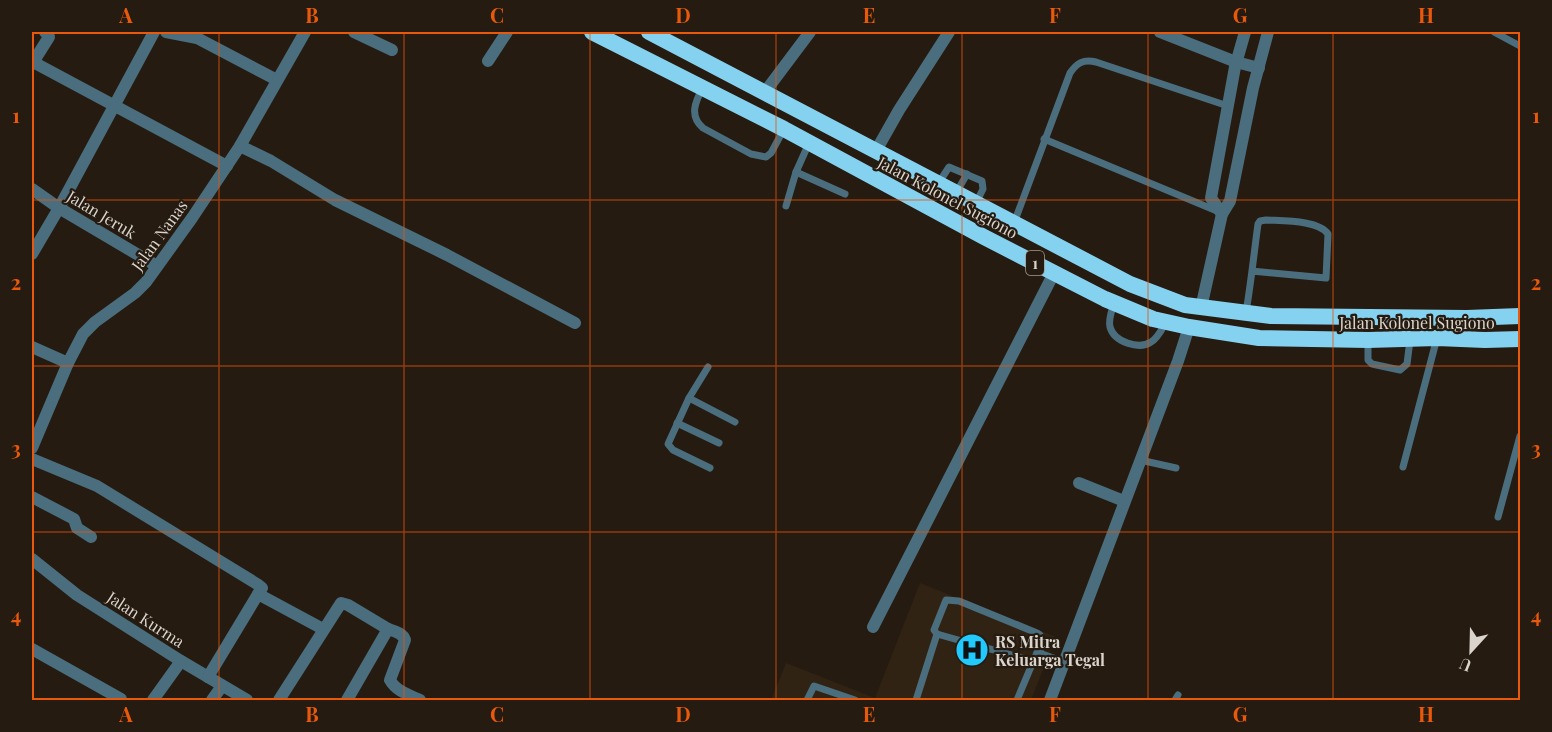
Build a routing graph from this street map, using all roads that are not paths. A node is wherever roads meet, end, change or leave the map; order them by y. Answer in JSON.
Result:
{"nodes":[{"id":1,"x":45,"y":32,"type":"edge"},
{"id":2,"x":154,"y":32,"type":"edge"},
{"id":3,"x":166,"y":32,"type":"edge"},
{"id":4,"x":305,"y":32,"type":"edge"},
{"id":5,"x":354,"y":32,"type":"edge"},
{"id":6,"x":507,"y":32,"type":"edge"},
{"id":7,"x":592,"y":32,"type":"edge"},
{"id":8,"x":649,"y":32,"type":"edge"},
{"id":9,"x":810,"y":32,"type":"edge"},
{"id":10,"x":949,"y":32,"type":"edge"},
{"id":11,"x":1160,"y":32,"type":"edge"},
{"id":12,"x":1245,"y":32,"type":"edge"},
{"id":13,"x":1268,"y":32,"type":"edge"},
{"id":14,"x":1494,"y":32,"type":"edge"},
{"id":15,"x":1521,"y":46,"type":"edge"},
{"id":16,"x":392,"y":50,"type":"dead end"},
{"id":17,"x":488,"y":61,"type":"dead end"},
{"id":18,"x":1236,"y":62,"type":"junction"},
{"id":19,"x":32,"y":63,"type":"edge"},
{"id":20,"x":1258,"y":68,"type":"junction"},
{"id":21,"x":277,"y":80,"type":"junction"},
{"id":22,"x":703,"y":87,"type":"junction"},
{"id":23,"x":765,"y":92,"type":"junction"},
{"id":24,"x":114,"y":105,"type":"junction"},
{"id":25,"x":1228,"y":106,"type":"junction"},
{"id":26,"x":820,"y":120,"type":"junction"},
{"id":27,"x":784,"y":129,"type":"junction"},
{"id":28,"x":1044,"y":139,"type":"junction"},
{"id":29,"x":809,"y":142,"type":"junction"},
{"id":30,"x":240,"y":146,"type":"junction"},
{"id":31,"x":877,"y":149,"type":"junction"},
{"id":32,"x":227,"y":166,"type":"junction"},
{"id":33,"x":796,"y":172,"type":"junction"},
{"id":34,"x":967,"y":174,"type":"junction"},
{"id":35,"x":938,"y":184,"type":"junction"},
{"id":36,"x":32,"y":189,"type":"edge"},
{"id":37,"x":845,"y":194,"type":"dead end"},
{"id":38,"x":956,"y":194,"type":"junction"},
{"id":39,"x":976,"y":203,"type":"junction"},
{"id":40,"x":786,"y":206,"type":"dead end"},
{"id":41,"x":59,"y":208,"type":"junction"},
{"id":42,"x":1222,"y":214,"type":"junction"},
{"id":43,"x":1014,"y":223,"type":"junction"},
{"id":44,"x":32,"y":254,"type":"edge"},
{"id":45,"x":157,"y":266,"type":"junction"},
{"id":46,"x":1252,"y":271,"type":"junction"},
{"id":47,"x":1054,"y":273,"type":"junction"},
{"id":48,"x":1114,"y":303,"type":"junction"},
{"id":49,"x":1201,"y":308,"type":"junction"},
{"id":50,"x":1246,"y":313,"type":"junction"},
{"id":51,"x":1521,"y":316,"type":"edge"},
{"id":52,"x":1166,"y":322,"type":"junction"},
{"id":53,"x":575,"y":323,"type":"dead end"},
{"id":54,"x":1189,"y":327,"type":"junction"},
{"id":55,"x":1437,"y":338,"type":"junction"},
{"id":56,"x":1410,"y":339,"type":"junction"},
{"id":57,"x":1521,"y":339,"type":"edge"},
{"id":58,"x":1368,"y":340,"type":"junction"},
{"id":59,"x":32,"y":347,"type":"edge"},
{"id":60,"x":68,"y":363,"type":"junction"},
{"id":61,"x":708,"y":367,"type":"dead end"},
{"id":62,"x":689,"y":398,"type":"junction"},
{"id":63,"x":735,"y":422,"type":"dead end"},
{"id":64,"x":677,"y":423,"type":"junction"},
{"id":65,"x":1521,"y":435,"type":"edge"},
{"id":66,"x":719,"y":444,"type":"dead end"},
{"id":67,"x":32,"y":447,"type":"edge"},
{"id":68,"x":32,"y":459,"type":"edge"},
{"id":69,"x":1140,"y":460,"type":"junction"},
{"id":70,"x":1403,"y":467,"type":"dead end"},
{"id":71,"x":710,"y":468,"type":"dead end"},
{"id":72,"x":1176,"y":468,"type":"dead end"},
{"id":73,"x":1079,"y":483,"type":"dead end"},
{"id":74,"x":32,"y":497,"type":"edge"},
{"id":75,"x":1124,"y":501,"type":"junction"},
{"id":76,"x":1498,"y":517,"type":"dead end"},
{"id":77,"x":91,"y":537,"type":"dead end"},
{"id":78,"x":32,"y":559,"type":"edge"},
{"id":79,"x":258,"y":594,"type":"junction"},
{"id":80,"x":873,"y":627,"type":"dead end"},
{"id":81,"x":323,"y":629,"type":"junction"},
{"id":82,"x":388,"y":629,"type":"junction"},
{"id":83,"x":937,"y":634,"type":"junction"},
{"id":84,"x":32,"y":649,"type":"edge"},
{"id":85,"x":1038,"y":650,"type":"junction"},
{"id":86,"x":1033,"y":661,"type":"junction"},
{"id":87,"x":181,"y":662,"type":"junction"},
{"id":88,"x":1065,"y":662,"type":"junction"},
{"id":89,"x":208,"y":677,"type":"junction"},
{"id":90,"x":222,"y":686,"type":"junction"},
{"id":91,"x":121,"y":699,"type":"dead end"},
{"id":92,"x":845,"y":699,"type":"edge"},
{"id":93,"x":153,"y":700,"type":"edge"},
{"id":94,"x":212,"y":700,"type":"edge"},
{"id":95,"x":247,"y":700,"type":"edge"},
{"id":96,"x":279,"y":700,"type":"edge"},
{"id":97,"x":347,"y":700,"type":"edge"},
{"id":98,"x":420,"y":700,"type":"edge"},
{"id":99,"x":807,"y":700,"type":"edge"},
{"id":100,"x":855,"y":700,"type":"edge"},
{"id":101,"x":916,"y":700,"type":"edge"},
{"id":102,"x":1017,"y":700,"type":"edge"},
{"id":103,"x":1050,"y":700,"type":"edge"}],
"edges":[{"from":1,"to":19,"type":"street"},
{"from":2,"to":24,"type":"street"},
{"from":3,"to":21,"type":"street"},
{"from":4,"to":21,"type":"street","name":"Jalan Nanas"},
{"from":5,"to":16,"type":"street"},
{"from":6,"to":17,"type":"street"},
{"from":7,"to":22,"type":"highway","name":"Jalan Kolonel Sugiono","number":"1"},
{"from":8,"to":23,"type":"highway","name":"Jalan Kolonel Sugiono","number":"1"},
{"from":9,"to":23,"type":"street"},
{"from":10,"to":31,"type":"street"},
{"from":11,"to":18,"type":"street"},
{"from":12,"to":18,"type":"street"},
{"from":13,"to":20,"type":"street"},
{"from":14,"to":15,"type":"lane"},
{"from":18,"to":20,"type":"street"},
{"from":18,"to":25,"type":"street"},
{"from":19,"to":24,"type":"street"},
{"from":20,"to":42,"type":"street"},
{"from":21,"to":30,"type":"street","name":"Jalan Nanas"},
{"from":22,"to":27,"type":"highway","name":"Jalan Kolonel Sugiono","number":"1"},
{"from":22,"to":27,"type":"lane"},
{"from":23,"to":26,"type":"highway","name":"Jalan Kolonel Sugiono","number":"1"},
{"from":24,"to":32,"type":"street"},
{"from":24,"to":41,"type":"street"},
{"from":25,"to":28,"type":"lane"},
{"from":25,"to":42,"type":"street"},
{"from":26,"to":29,"type":"highway"},
{"from":26,"to":31,"type":"highway","name":"Jalan Kolonel Sugiono","number":"1"},
{"from":27,"to":29,"type":"highway","name":"Jalan Kolonel Sugiono","number":"1"},
{"from":28,"to":42,"type":"lane"},
{"from":28,"to":43,"type":"lane"},
{"from":29,"to":33,"type":"lane"},
{"from":29,"to":47,"type":"highway","name":"Jalan Kolonel Sugiono","number":"1"},
{"from":30,"to":32,"type":"street","name":"Jalan Nanas"},
{"from":30,"to":53,"type":"street"},
{"from":31,"to":35,"type":"highway","name":"Jalan Kolonel Sugiono","number":"1"},
{"from":32,"to":45,"type":"street","name":"Jalan Nanas"},
{"from":33,"to":37,"type":"lane"},
{"from":33,"to":40,"type":"lane"},
{"from":34,"to":35,"type":"lane"},
{"from":34,"to":38,"type":"lane"},
{"from":34,"to":39,"type":"lane"},
{"from":35,"to":38,"type":"highway","name":"Jalan Kolonel Sugiono","number":"1"},
{"from":36,"to":41,"type":"street","name":"Jalan Jeruk"},
{"from":38,"to":39,"type":"highway","name":"Jalan Kolonel Sugiono","number":"1"},
{"from":39,"to":43,"type":"highway","name":"Jalan Kolonel Sugiono","number":"1"},
{"from":41,"to":44,"type":"street"},
{"from":41,"to":45,"type":"street","name":"Jalan Jeruk"},
{"from":42,"to":49,"type":"street"},
{"from":43,"to":49,"type":"highway","name":"Jalan Kolonel Sugiono","number":"1"},
{"from":45,"to":60,"type":"street","name":"Jalan Nanas"},
{"from":46,"to":46,"type":"lane"},
{"from":46,"to":50,"type":"lane"},
{"from":47,"to":48,"type":"highway","name":"Jalan Kolonel Sugiono","number":"1"},
{"from":47,"to":80,"type":"street"},
{"from":48,"to":52,"type":"highway","name":"Jalan Kolonel Sugiono","number":"1"},
{"from":48,"to":52,"type":"lane"},
{"from":49,"to":50,"type":"highway","name":"Jalan Kolonel Sugiono","number":"1"},
{"from":50,"to":51,"type":"highway","name":"Jalan Kolonel Sugiono","number":"1"},
{"from":52,"to":54,"type":"highway","name":"Jalan Kolonel Sugiono","number":"1"},
{"from":54,"to":58,"type":"highway","name":"Jalan Kolonel Sugiono","number":"1"},
{"from":54,"to":69,"type":"street"},
{"from":55,"to":56,"type":"highway","name":"Jalan Kolonel Sugiono","number":"1"},
{"from":55,"to":57,"type":"highway","name":"Jalan Kolonel Sugiono","number":"1"},
{"from":55,"to":70,"type":"lane"},
{"from":56,"to":58,"type":"highway","name":"Jalan Kolonel Sugiono","number":"1"},
{"from":56,"to":58,"type":"lane"},
{"from":59,"to":60,"type":"street"},
{"from":60,"to":67,"type":"street","name":"Jalan Nanas"},
{"from":61,"to":62,"type":"lane"},
{"from":62,"to":63,"type":"lane"},
{"from":62,"to":64,"type":"lane"},
{"from":64,"to":66,"type":"lane"},
{"from":64,"to":71,"type":"lane"},
{"from":65,"to":76,"type":"lane"},
{"from":68,"to":79,"type":"street"},
{"from":69,"to":72,"type":"lane"},
{"from":69,"to":75,"type":"street"},
{"from":73,"to":75,"type":"street"},
{"from":74,"to":77,"type":"street"},
{"from":75,"to":88,"type":"street"},
{"from":78,"to":87,"type":"street","name":"Jalan Kurma"},
{"from":79,"to":81,"type":"street"},
{"from":79,"to":89,"type":"street"},
{"from":81,"to":82,"type":"street"},
{"from":81,"to":96,"type":"street"},
{"from":82,"to":97,"type":"street"},
{"from":82,"to":98,"type":"street"},
{"from":83,"to":85,"type":"lane"},
{"from":83,"to":86,"type":"lane"},
{"from":83,"to":101,"type":"lane"},
{"from":84,"to":91,"type":"street"},
{"from":85,"to":86,"type":"lane"},
{"from":85,"to":88,"type":"lane"},
{"from":86,"to":102,"type":"lane"},
{"from":87,"to":89,"type":"street","name":"Jalan Kurma"},
{"from":87,"to":93,"type":"street"},
{"from":88,"to":103,"type":"street"},
{"from":89,"to":90,"type":"street","name":"Jalan Kurma"},
{"from":90,"to":94,"type":"street"},
{"from":90,"to":95,"type":"street","name":"Jalan Kurma"},
{"from":92,"to":99,"type":"lane"},
{"from":92,"to":100,"type":"lane"}]}
